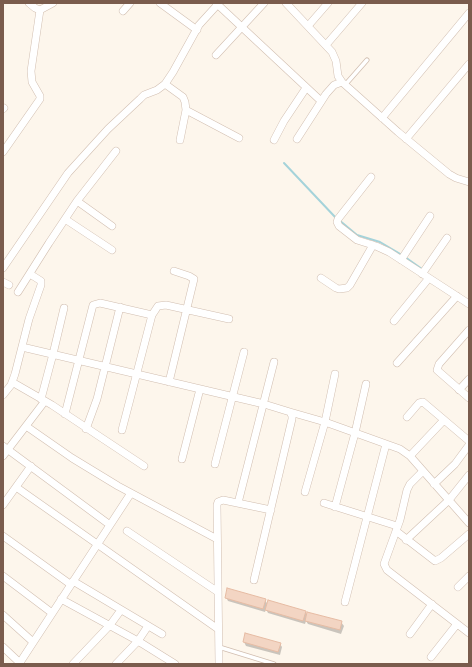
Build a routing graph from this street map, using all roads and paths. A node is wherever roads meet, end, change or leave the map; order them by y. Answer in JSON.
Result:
{"nodes":[{"id":1,"x":29,"y":3,"type":"edge"},
{"id":2,"x":53,"y":3,"type":"edge"},
{"id":3,"x":130,"y":3,"type":"edge"},
{"id":4,"x":160,"y":3,"type":"edge"},
{"id":5,"x":218,"y":3,"type":"edge"},
{"id":6,"x":264,"y":3,"type":"edge"},
{"id":7,"x":286,"y":3,"type":"edge"},
{"id":8,"x":328,"y":3,"type":"edge"},
{"id":9,"x":362,"y":3,"type":"edge"},
{"id":10,"x":40,"y":10,"type":"junction"},
{"id":11,"x":123,"y":11,"type":"dead end"},
{"id":12,"x":469,"y":13,"type":"edge"},
{"id":13,"x":308,"y":26,"type":"junction"},
{"id":14,"x":241,"y":27,"type":"junction"},
{"id":15,"x":196,"y":30,"type":"junction"},
{"id":16,"x":326,"y":45,"type":"junction"},
{"id":17,"x":216,"y":55,"type":"dead end"},
{"id":18,"x":367,"y":60,"type":"dead end"},
{"id":19,"x":469,"y":64,"type":"edge"},
{"id":20,"x":344,"y":83,"type":"junction"},
{"id":21,"x":165,"y":84,"type":"junction"},
{"id":22,"x":306,"y":88,"type":"junction"},
{"id":23,"x":321,"y":101,"type":"junction"},
{"id":24,"x":186,"y":110,"type":"junction"},
{"id":25,"x":382,"y":118,"type":"junction"},
{"id":26,"x":239,"y":138,"type":"dead end"},
{"id":27,"x":406,"y":139,"type":"junction"},
{"id":28,"x":180,"y":140,"type":"dead end"},
{"id":29,"x":274,"y":140,"type":"dead end"},
{"id":30,"x":297,"y":140,"type":"dead end"},
{"id":31,"x":116,"y":151,"type":"dead end"},
{"id":32,"x":3,"y":152,"type":"edge"},
{"id":33,"x":371,"y":178,"type":"dead end"},
{"id":34,"x":469,"y":182,"type":"edge"},
{"id":35,"x":77,"y":201,"type":"junction"},
{"id":36,"x":430,"y":216,"type":"dead end"},
{"id":37,"x":65,"y":219,"type":"junction"},
{"id":38,"x":112,"y":226,"type":"dead end"},
{"id":39,"x":447,"y":238,"type":"dead end"},
{"id":40,"x":373,"y":245,"type":"junction"},
{"id":41,"x":112,"y":250,"type":"dead end"},
{"id":42,"x":401,"y":260,"type":"junction"},
{"id":43,"x":3,"y":268,"type":"edge"},
{"id":44,"x":174,"y":271,"type":"dead end"},
{"id":45,"x":30,"y":274,"type":"junction"},
{"id":46,"x":422,"y":274,"type":"junction"},
{"id":47,"x":321,"y":278,"type":"dead end"},
{"id":48,"x":429,"y":278,"type":"junction"},
{"id":49,"x":18,"y":292,"type":"dead end"},
{"id":50,"x":457,"y":296,"type":"junction"},
{"id":51,"x":469,"y":304,"type":"edge"},
{"id":52,"x":120,"y":307,"type":"junction"},
{"id":53,"x":64,"y":308,"type":"dead end"},
{"id":54,"x":187,"y":309,"type":"junction"},
{"id":55,"x":152,"y":315,"type":"junction"},
{"id":56,"x":229,"y":319,"type":"dead end"},
{"id":57,"x":394,"y":322,"type":"dead end"},
{"id":58,"x":469,"y":330,"type":"edge"},
{"id":59,"x":22,"y":347,"type":"junction"},
{"id":60,"x":244,"y":352,"type":"dead end"},
{"id":61,"x":53,"y":354,"type":"junction"},
{"id":62,"x":80,"y":360,"type":"junction"},
{"id":63,"x":274,"y":362,"type":"dead end"},
{"id":64,"x":397,"y":363,"type":"dead end"},
{"id":65,"x":106,"y":366,"type":"junction"},
{"id":66,"x":136,"y":374,"type":"junction"},
{"id":67,"x":335,"y":374,"type":"dead end"},
{"id":68,"x":469,"y":379,"type":"edge"},
{"id":69,"x":12,"y":382,"type":"junction"},
{"id":70,"x":169,"y":382,"type":"junction"},
{"id":71,"x":366,"y":384,"type":"dead end"},
{"id":72,"x":200,"y":389,"type":"junction"},
{"id":73,"x":459,"y":390,"type":"junction"},
{"id":74,"x":3,"y":395,"type":"edge"},
{"id":75,"x":232,"y":397,"type":"junction"},
{"id":76,"x":469,"y":398,"type":"edge"},
{"id":77,"x":43,"y":400,"type":"junction"},
{"id":78,"x":264,"y":404,"type":"junction"},
{"id":79,"x":290,"y":412,"type":"junction"},
{"id":80,"x":65,"y":414,"type":"junction"},
{"id":81,"x":407,"y":416,"type":"dead end"},
{"id":82,"x":444,"y":420,"type":"junction"},
{"id":83,"x":325,"y":422,"type":"junction"},
{"id":84,"x":26,"y":426,"type":"junction"},
{"id":85,"x":86,"y":428,"type":"junction"},
{"id":86,"x":122,"y":430,"type":"dead end"},
{"id":87,"x":355,"y":433,"type":"junction"},
{"id":88,"x":469,"y":441,"type":"edge"},
{"id":89,"x":386,"y":444,"type":"junction"},
{"id":90,"x":469,"y":446,"type":"edge"},
{"id":91,"x":5,"y":448,"type":"edge"},
{"id":92,"x":3,"y":456,"type":"edge"},
{"id":93,"x":410,"y":456,"type":"junction"},
{"id":94,"x":182,"y":459,"type":"dead end"},
{"id":95,"x":215,"y":464,"type":"dead end"},
{"id":96,"x":31,"y":466,"type":"junction"},
{"id":97,"x":144,"y":466,"type":"dead end"},
{"id":98,"x":422,"y":471,"type":"junction"},
{"id":99,"x":469,"y":475,"type":"edge"},
{"id":100,"x":434,"y":484,"type":"junction"},
{"id":101,"x":16,"y":487,"type":"junction"},
{"id":102,"x":305,"y":492,"type":"dead end"},
{"id":103,"x":130,"y":493,"type":"junction"},
{"id":104,"x":449,"y":500,"type":"junction"},
{"id":105,"x":238,"y":503,"type":"junction"},
{"id":106,"x":324,"y":503,"type":"dead end"},
{"id":107,"x":3,"y":505,"type":"edge"},
{"id":108,"x":334,"y":507,"type":"junction"},
{"id":109,"x":270,"y":510,"type":"junction"},
{"id":110,"x":366,"y":516,"type":"junction"},
{"id":111,"x":469,"y":522,"type":"edge"},
{"id":112,"x":110,"y":524,"type":"junction"},
{"id":113,"x":396,"y":529,"type":"junction"},
{"id":114,"x":127,"y":531,"type":"dead end"},
{"id":115,"x":469,"y":534,"type":"edge"},
{"id":116,"x":3,"y":536,"type":"edge"},
{"id":117,"x":217,"y":539,"type":"junction"},
{"id":118,"x":406,"y":540,"type":"junction"},
{"id":119,"x":96,"y":544,"type":"junction"},
{"id":120,"x":3,"y":576,"type":"edge"},
{"id":121,"x":469,"y":576,"type":"edge"},
{"id":122,"x":254,"y":580,"type":"dead end"},
{"id":123,"x":71,"y":583,"type":"junction"},
{"id":124,"x":458,"y":586,"type":"dead end"},
{"id":125,"x":218,"y":592,"type":"junction"},
{"id":126,"x":61,"y":599,"type":"junction"},
{"id":127,"x":345,"y":602,"type":"dead end"},
{"id":128,"x":432,"y":604,"type":"junction"},
{"id":129,"x":121,"y":610,"type":"junction"},
{"id":130,"x":52,"y":613,"type":"junction"},
{"id":131,"x":3,"y":616,"type":"edge"},
{"id":132,"x":457,"y":624,"type":"junction"},
{"id":133,"x":110,"y":625,"type":"junction"},
{"id":134,"x":148,"y":626,"type":"junction"},
{"id":135,"x":218,"y":629,"type":"junction"},
{"id":136,"x":469,"y":633,"type":"edge"},
{"id":137,"x":162,"y":634,"type":"dead end"},
{"id":138,"x":410,"y":634,"type":"dead end"},
{"id":139,"x":138,"y":641,"type":"junction"},
{"id":140,"x":33,"y":642,"type":"junction"},
{"id":141,"x":3,"y":646,"type":"edge"},
{"id":142,"x":219,"y":647,"type":"junction"},
{"id":143,"x":431,"y":657,"type":"dead end"},
{"id":144,"x":165,"y":662,"type":"edge"},
{"id":145,"x":20,"y":663,"type":"edge"},
{"id":146,"x":73,"y":664,"type":"edge"},
{"id":147,"x":116,"y":664,"type":"edge"},
{"id":148,"x":175,"y":664,"type":"edge"},
{"id":149,"x":219,"y":664,"type":"edge"},
{"id":150,"x":274,"y":664,"type":"edge"}],
"edges":[{"from":1,"to":10,"type":"street"},
{"from":2,"to":10,"type":"street"},
{"from":3,"to":11,"type":"street"},
{"from":4,"to":15,"type":"street"},
{"from":5,"to":14,"type":"street"},
{"from":5,"to":15,"type":"street"},
{"from":6,"to":14,"type":"street"},
{"from":7,"to":13,"type":"street"},
{"from":8,"to":13,"type":"street"},
{"from":9,"to":16,"type":"street"},
{"from":10,"to":32,"type":"street"},
{"from":12,"to":25,"type":"street"},
{"from":13,"to":16,"type":"street"},
{"from":14,"to":17,"type":"street"},
{"from":14,"to":22,"type":"street"},
{"from":15,"to":21,"type":"street"},
{"from":16,"to":20,"type":"street"},
{"from":18,"to":20,"type":"lane"},
{"from":19,"to":27,"type":"street"},
{"from":20,"to":23,"type":"street"},
{"from":20,"to":25,"type":"street"},
{"from":21,"to":24,"type":"street"},
{"from":21,"to":43,"type":"street"},
{"from":22,"to":23,"type":"street"},
{"from":22,"to":29,"type":"street"},
{"from":23,"to":30,"type":"street"},
{"from":24,"to":26,"type":"street"},
{"from":24,"to":28,"type":"street"},
{"from":25,"to":27,"type":"street"},
{"from":27,"to":34,"type":"street"},
{"from":31,"to":35,"type":"street"},
{"from":33,"to":40,"type":"street"},
{"from":35,"to":37,"type":"street"},
{"from":35,"to":38,"type":"street"},
{"from":36,"to":42,"type":"street"},
{"from":37,"to":41,"type":"street"},
{"from":37,"to":45,"type":"street"},
{"from":39,"to":46,"type":"street"},
{"from":40,"to":42,"type":"street"},
{"from":40,"to":47,"type":"street"},
{"from":42,"to":46,"type":"street"},
{"from":44,"to":54,"type":"street"},
{"from":45,"to":49,"type":"street"},
{"from":45,"to":59,"type":"street"},
{"from":46,"to":48,"type":"street"},
{"from":48,"to":50,"type":"street"},
{"from":48,"to":57,"type":"street"},
{"from":50,"to":51,"type":"street"},
{"from":50,"to":64,"type":"street"},
{"from":52,"to":55,"type":"street"},
{"from":52,"to":62,"type":"street"},
{"from":52,"to":65,"type":"street"},
{"from":53,"to":61,"type":"street"},
{"from":54,"to":55,"type":"street"},
{"from":54,"to":56,"type":"street"},
{"from":54,"to":70,"type":"street"},
{"from":55,"to":66,"type":"street"},
{"from":58,"to":73,"type":"street"},
{"from":59,"to":61,"type":"street"},
{"from":59,"to":69,"type":"street"},
{"from":60,"to":75,"type":"street"},
{"from":61,"to":62,"type":"street"},
{"from":61,"to":77,"type":"street"},
{"from":62,"to":65,"type":"street"},
{"from":62,"to":80,"type":"street"},
{"from":63,"to":78,"type":"street"},
{"from":65,"to":66,"type":"street"},
{"from":65,"to":85,"type":"street"},
{"from":66,"to":70,"type":"street"},
{"from":66,"to":86,"type":"street"},
{"from":67,"to":83,"type":"street"},
{"from":68,"to":73,"type":"street"},
{"from":69,"to":74,"type":"street"},
{"from":69,"to":77,"type":"street"},
{"from":70,"to":72,"type":"street"},
{"from":71,"to":87,"type":"street"},
{"from":72,"to":75,"type":"street"},
{"from":72,"to":94,"type":"street"},
{"from":73,"to":76,"type":"street"},
{"from":75,"to":78,"type":"street"},
{"from":75,"to":95,"type":"street"},
{"from":77,"to":80,"type":"street"},
{"from":77,"to":84,"type":"street"},
{"from":78,"to":79,"type":"street"},
{"from":78,"to":105,"type":"street"},
{"from":79,"to":83,"type":"street"},
{"from":79,"to":109,"type":"street"},
{"from":80,"to":85,"type":"street"},
{"from":81,"to":82,"type":"street"},
{"from":82,"to":88,"type":"street"},
{"from":82,"to":93,"type":"street"},
{"from":83,"to":87,"type":"street"},
{"from":83,"to":102,"type":"street"},
{"from":84,"to":91,"type":"street"},
{"from":84,"to":103,"type":"street"},
{"from":85,"to":97,"type":"street"},
{"from":87,"to":89,"type":"street"},
{"from":87,"to":108,"type":"street"},
{"from":89,"to":93,"type":"street"},
{"from":89,"to":110,"type":"street"},
{"from":90,"to":100,"type":"street"},
{"from":91,"to":92,"type":"street"},
{"from":91,"to":96,"type":"street"},
{"from":93,"to":98,"type":"street"},
{"from":96,"to":101,"type":"street"},
{"from":96,"to":112,"type":"street"},
{"from":98,"to":100,"type":"street"},
{"from":98,"to":113,"type":"street"},
{"from":99,"to":104,"type":"street"},
{"from":100,"to":104,"type":"street"},
{"from":101,"to":107,"type":"street"},
{"from":101,"to":119,"type":"street"},
{"from":103,"to":112,"type":"street"},
{"from":103,"to":117,"type":"street"},
{"from":104,"to":111,"type":"street"},
{"from":104,"to":118,"type":"street"},
{"from":105,"to":109,"type":"street"},
{"from":105,"to":117,"type":"street"},
{"from":106,"to":108,"type":"street"},
{"from":108,"to":110,"type":"street"},
{"from":109,"to":122,"type":"street"},
{"from":110,"to":113,"type":"street"},
{"from":110,"to":127,"type":"street"},
{"from":112,"to":119,"type":"street"},
{"from":113,"to":118,"type":"street"},
{"from":113,"to":128,"type":"street"},
{"from":114,"to":125,"type":"street"},
{"from":115,"to":118,"type":"street"},
{"from":116,"to":123,"type":"street"},
{"from":117,"to":125,"type":"street"},
{"from":119,"to":123,"type":"street"},
{"from":119,"to":135,"type":"street"},
{"from":120,"to":130,"type":"street"},
{"from":121,"to":124,"type":"street"},
{"from":123,"to":126,"type":"street"},
{"from":123,"to":129,"type":"street"},
{"from":125,"to":135,"type":"street"},
{"from":126,"to":130,"type":"street"},
{"from":126,"to":133,"type":"street"},
{"from":128,"to":132,"type":"street"},
{"from":128,"to":138,"type":"street"},
{"from":129,"to":133,"type":"street"},
{"from":129,"to":134,"type":"street"},
{"from":130,"to":140,"type":"street"},
{"from":131,"to":140,"type":"street"},
{"from":132,"to":136,"type":"street"},
{"from":132,"to":143,"type":"street"},
{"from":133,"to":139,"type":"street"},
{"from":133,"to":146,"type":"street"},
{"from":134,"to":137,"type":"street"},
{"from":134,"to":139,"type":"street"},
{"from":135,"to":142,"type":"street"},
{"from":139,"to":144,"type":"street"},
{"from":139,"to":147,"type":"street"},
{"from":140,"to":145,"type":"street"},
{"from":141,"to":145,"type":"street"},
{"from":142,"to":149,"type":"street"},
{"from":142,"to":150,"type":"lane"},
{"from":144,"to":148,"type":"street"}]}
